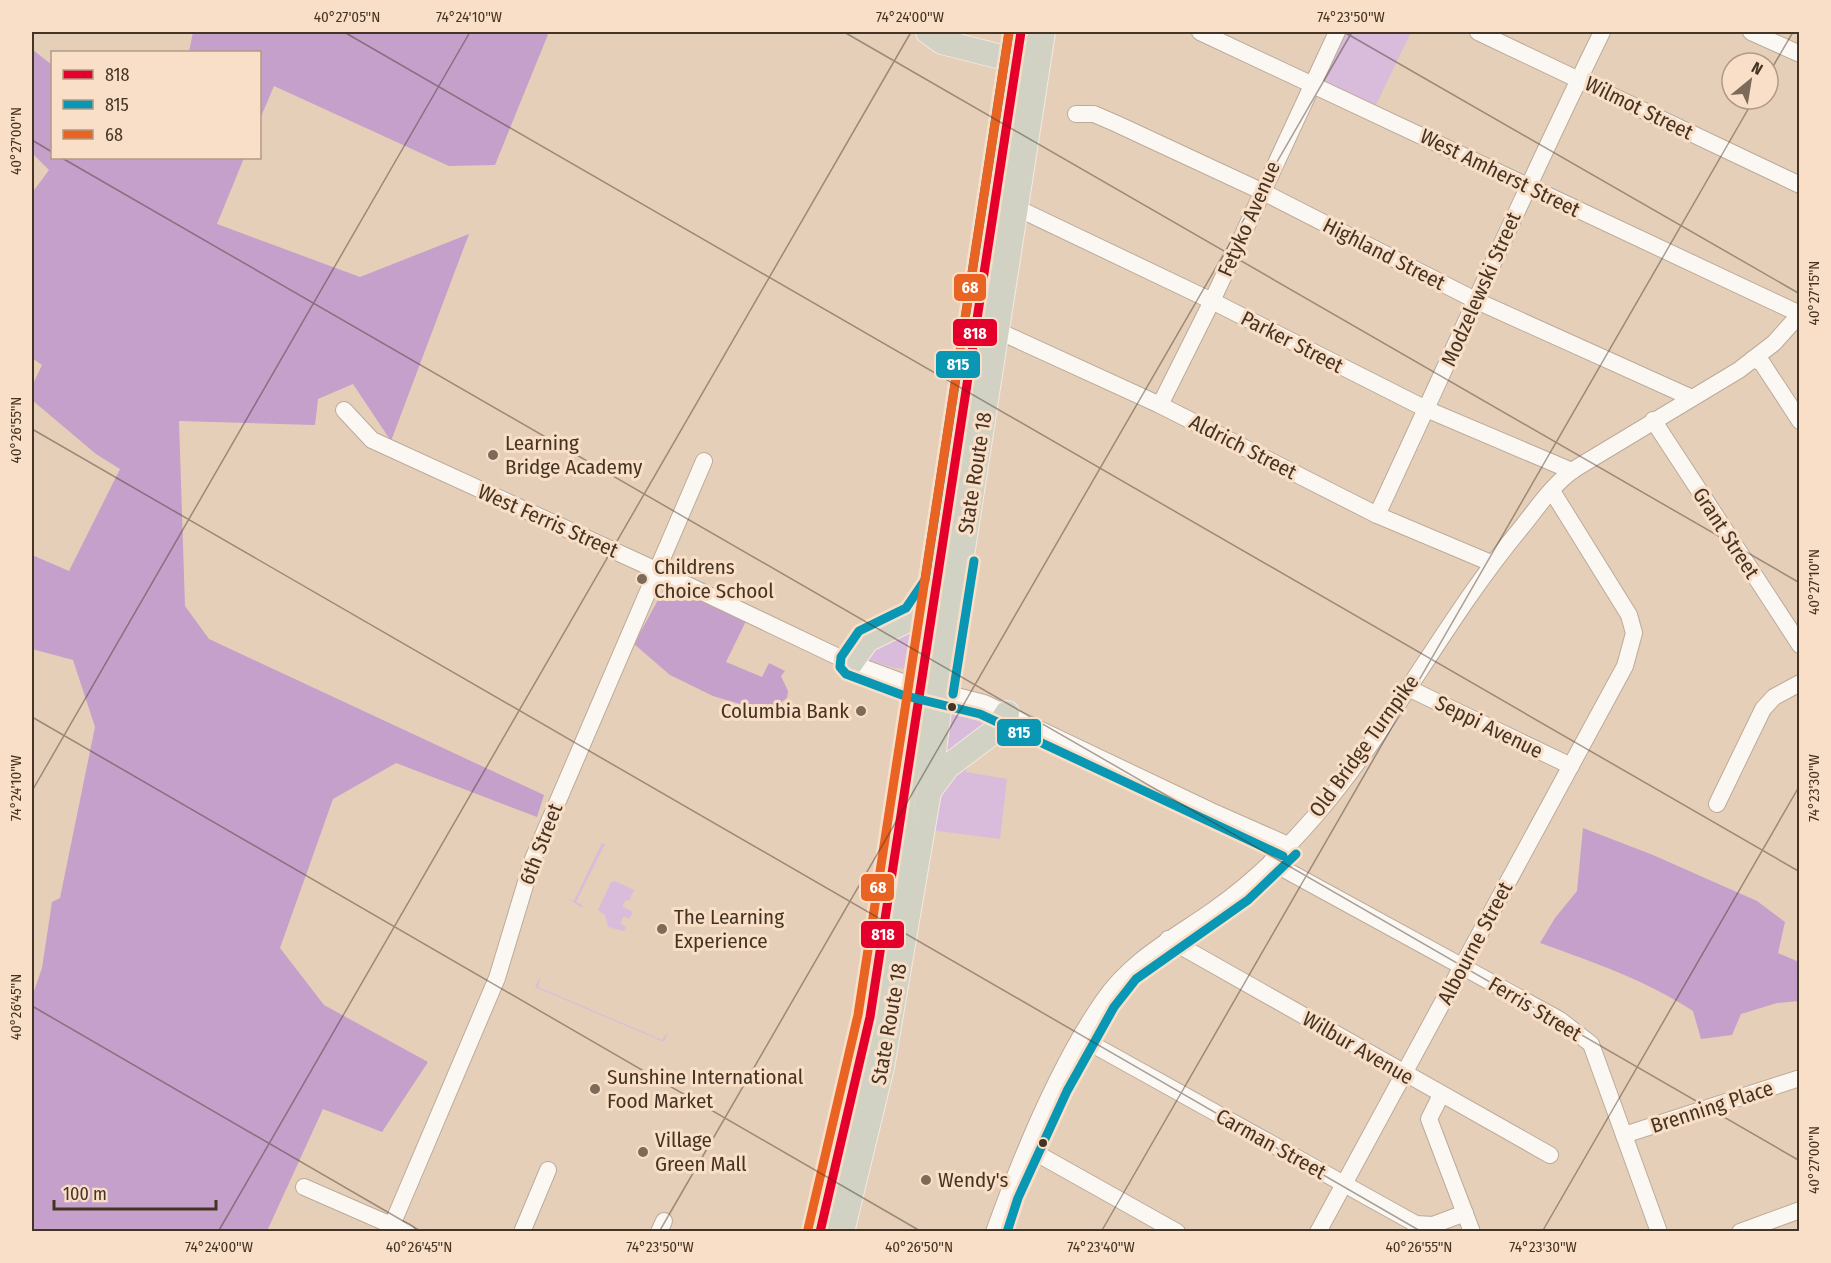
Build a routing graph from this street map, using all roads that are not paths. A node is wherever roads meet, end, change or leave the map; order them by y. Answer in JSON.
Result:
{"nodes":[{"id":1,"x":928,"y":32,"type":"edge"},
{"id":2,"x":1021,"y":32,"type":"edge"},
{"id":3,"x":1200,"y":32,"type":"edge"},
{"id":4,"x":1337,"y":32,"type":"edge"},
{"id":5,"x":1478,"y":32,"type":"edge"},
{"id":6,"x":1602,"y":32,"type":"edge"},
{"id":7,"x":1751,"y":32,"type":"edge"},
{"id":8,"x":1041,"y":42,"type":"edge"},
{"id":9,"x":1800,"y":54,"type":"edge"},
{"id":10,"x":1017,"y":61,"type":"junction"},
{"id":11,"x":1579,"y":79,"type":"junction"},
{"id":12,"x":1312,"y":83,"type":"junction"},
{"id":13,"x":1076,"y":114,"type":"dead end"},
{"id":14,"x":1800,"y":185,"type":"edge"},
{"id":15,"x":1527,"y":186,"type":"junction"},
{"id":16,"x":1261,"y":191,"type":"junction"},
{"id":17,"x":1015,"y":207,"type":"junction"},
{"id":18,"x":1212,"y":301,"type":"junction"},
{"id":19,"x":1477,"y":301,"type":"junction"},
{"id":20,"x":1800,"y":314,"type":"edge"},
{"id":21,"x":996,"y":330,"type":"junction"},
{"id":22,"x":1753,"y":359,"type":"junction"},
{"id":23,"x":1692,"y":398,"type":"junction"},
{"id":24,"x":1160,"y":405,"type":"junction"},
{"id":25,"x":1426,"y":409,"type":"junction"},
{"id":26,"x":344,"y":410,"type":"dead end"},
{"id":27,"x":1653,"y":420,"type":"junction"},
{"id":28,"x":1800,"y":421,"type":"edge"},
{"id":29,"x":704,"y":461,"type":"dead end"},
{"id":30,"x":1572,"y":471,"type":"junction"},
{"id":31,"x":1552,"y":491,"type":"junction"},
{"id":32,"x":1377,"y":514,"type":"junction"},
{"id":33,"x":1491,"y":563,"type":"junction"},
{"id":34,"x":656,"y":570,"type":"junction"},
{"id":35,"x":936,"y":585,"type":"junction"},
{"id":36,"x":1800,"y":645,"type":"edge"},
{"id":37,"x":851,"y":663,"type":"junction"},
{"id":38,"x":1800,"y":683,"type":"edge"},
{"id":39,"x":1408,"y":688,"type":"junction"},
{"id":40,"x":932,"y":690,"type":"junction"},
{"id":41,"x":1007,"y":713,"type":"junction"},
{"id":42,"x":1570,"y":766,"type":"junction"},
{"id":43,"x":929,"y":792,"type":"junction"},
{"id":44,"x":1717,"y":804,"type":"dead end"},
{"id":45,"x":1288,"y":845,"type":"junction"},
{"id":46,"x":1271,"y":862,"type":"junction"},
{"id":47,"x":1168,"y":939,"type":"junction"},
{"id":48,"x":1462,"y":966,"type":"junction"},
{"id":49,"x":1081,"y":1038,"type":"junction"},
{"id":50,"x":1403,"y":1074,"type":"junction"},
{"id":51,"x":1800,"y":1078,"type":"edge"},
{"id":52,"x":1441,"y":1095,"type":"junction"},
{"id":53,"x":1624,"y":1136,"type":"junction"},
{"id":54,"x":1027,"y":1148,"type":"junction"},
{"id":55,"x":1550,"y":1155,"type":"dead end"},
{"id":56,"x":548,"y":1170,"type":"dead end"},
{"id":57,"x":1344,"y":1185,"type":"junction"},
{"id":58,"x":303,"y":1187,"type":"dead end"},
{"id":59,"x":1800,"y":1210,"type":"edge"},
{"id":60,"x":1465,"y":1213,"type":"junction"},
{"id":61,"x":396,"y":1229,"type":"edge"},
{"id":62,"x":522,"y":1232,"type":"edge"},
{"id":63,"x":820,"y":1232,"type":"edge"},
{"id":64,"x":842,"y":1232,"type":"edge"},
{"id":65,"x":994,"y":1232,"type":"edge"},
{"id":66,"x":1177,"y":1232,"type":"edge"},
{"id":67,"x":1318,"y":1232,"type":"edge"},
{"id":68,"x":1472,"y":1232,"type":"edge"},
{"id":69,"x":1659,"y":1232,"type":"edge"},
{"id":70,"x":1740,"y":1232,"type":"edge"}],
"edges":[{"from":1,"to":10,"type":"highway"},
{"from":2,"to":10,"type":"highway","name":"State Route 18"},
{"from":3,"to":12,"type":"street","name":"West Amherst Street"},
{"from":4,"to":12,"type":"street","name":"Fetyko Avenue"},
{"from":5,"to":11,"type":"street","name":"Wilmot Street"},
{"from":6,"to":11,"type":"street","name":"Modzelewski Street"},
{"from":7,"to":9,"type":"street"},
{"from":8,"to":10,"type":"highway"},
{"from":8,"to":17,"type":"highway","name":"State Route 18"},
{"from":10,"to":35,"type":"highway","name":"State Route 18"},
{"from":11,"to":14,"type":"street","name":"Wilmot Street"},
{"from":11,"to":15,"type":"street","name":"Modzelewski Street"},
{"from":12,"to":15,"type":"street","name":"West Amherst Street"},
{"from":12,"to":16,"type":"street","name":"Fetyko Avenue"},
{"from":13,"to":16,"type":"street","name":"Highland Street"},
{"from":15,"to":19,"type":"street","name":"Modzelewski Street"},
{"from":15,"to":20,"type":"street","name":"West Amherst Street"},
{"from":16,"to":18,"type":"street","name":"Fetyko Avenue"},
{"from":16,"to":19,"type":"street","name":"Highland Street"},
{"from":17,"to":18,"type":"street","name":"Parker Street"},
{"from":17,"to":21,"type":"highway","name":"State Route 18"},
{"from":18,"to":24,"type":"street","name":"Fetyko Avenue"},
{"from":18,"to":25,"type":"street","name":"Parker Street"},
{"from":19,"to":23,"type":"street","name":"Highland Street"},
{"from":19,"to":25,"type":"street","name":"Modzelewski Street"},
{"from":20,"to":22,"type":"street","name":"Old Bridge Turnpike"},
{"from":21,"to":24,"type":"street","name":"Aldrich Street"},
{"from":21,"to":40,"type":"highway","name":"State Route 18"},
{"from":22,"to":23,"type":"street","name":"Old Bridge Turnpike"},
{"from":22,"to":28,"type":"street"},
{"from":23,"to":27,"type":"street","name":"Old Bridge Turnpike"},
{"from":24,"to":32,"type":"street","name":"Aldrich Street"},
{"from":25,"to":30,"type":"street","name":"Parker Street"},
{"from":25,"to":32,"type":"street","name":"Modzelewski Street"},
{"from":26,"to":34,"type":"street","name":"West Ferris Street"},
{"from":27,"to":30,"type":"street","name":"Old Bridge Turnpike"},
{"from":27,"to":36,"type":"street","name":"Grant Street"},
{"from":29,"to":34,"type":"street","name":"6th Street"},
{"from":30,"to":31,"type":"street","name":"Old Bridge Turnpike"},
{"from":31,"to":33,"type":"street","name":"Old Bridge Turnpike"},
{"from":31,"to":42,"type":"street","name":"Albourne Street"},
{"from":32,"to":33,"type":"street","name":"Aldrich Street"},
{"from":33,"to":39,"type":"street","name":"Old Bridge Turnpike"},
{"from":34,"to":37,"type":"street","name":"West Ferris Street"},
{"from":34,"to":61,"type":"street","name":"6th Street"},
{"from":35,"to":37,"type":"highway"},
{"from":35,"to":40,"type":"highway","name":"State Route 18"},
{"from":37,"to":40,"type":"street","name":"West Ferris Street"},
{"from":38,"to":44,"type":"street"},
{"from":39,"to":42,"type":"street","name":"Seppi Avenue"},
{"from":39,"to":45,"type":"street","name":"Old Bridge Turnpike"},
{"from":40,"to":41,"type":"street","name":"West Ferris Street"},
{"from":40,"to":43,"type":"highway","name":"State Route 18"},
{"from":40,"to":63,"type":"highway","name":"State Route 18"},
{"from":41,"to":43,"type":"highway"},
{"from":41,"to":45,"type":"street","name":"West Ferris Street"},
{"from":42,"to":48,"type":"street","name":"Albourne Street"},
{"from":43,"to":64,"type":"highway","name":"State Route 18"},
{"from":45,"to":46,"type":"street","name":"Old Bridge Turnpike"},
{"from":46,"to":47,"type":"street","name":"Old Bridge Turnpike"},
{"from":46,"to":48,"type":"street","name":"Ferris Street"},
{"from":47,"to":49,"type":"street","name":"Old Bridge Turnpike"},
{"from":47,"to":50,"type":"street","name":"Wilbur Avenue"},
{"from":48,"to":50,"type":"street","name":"Albourne Street"},
{"from":48,"to":53,"type":"street","name":"Ferris Street"},
{"from":49,"to":54,"type":"street","name":"Old Bridge Turnpike"},
{"from":49,"to":57,"type":"street","name":"Carman Street"},
{"from":50,"to":52,"type":"street","name":"Wilbur Avenue"},
{"from":50,"to":57,"type":"street","name":"Albourne Street"},
{"from":51,"to":53,"type":"street","name":"Brenning Place"},
{"from":52,"to":55,"type":"street","name":"Wilbur Avenue"},
{"from":52,"to":60,"type":"street"},
{"from":53,"to":69,"type":"street","name":"Ferris Street"},
{"from":54,"to":65,"type":"street","name":"Old Bridge Turnpike"},
{"from":54,"to":66,"type":"street"},
{"from":56,"to":62,"type":"street"},
{"from":57,"to":60,"type":"street","name":"Carman Street"},
{"from":57,"to":67,"type":"street","name":"Albourne Street"},
{"from":58,"to":61,"type":"street"},
{"from":59,"to":70,"type":"street"},
{"from":60,"to":68,"type":"street"}]}
